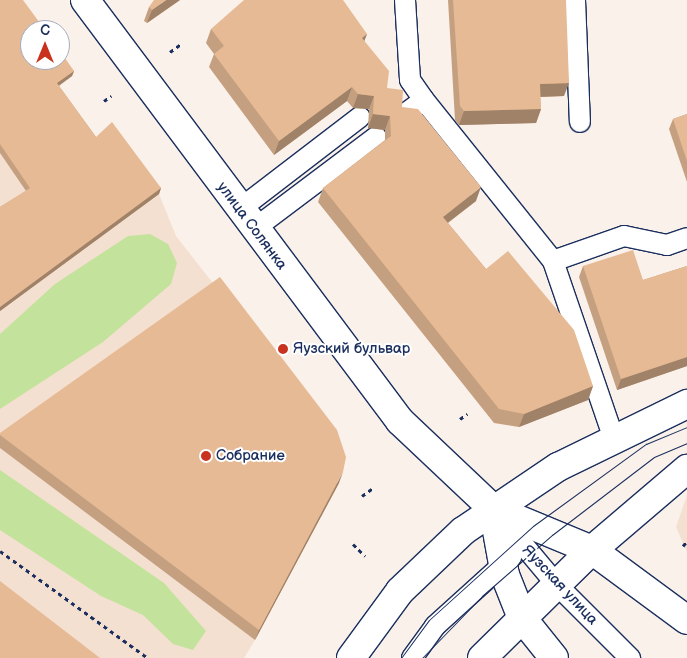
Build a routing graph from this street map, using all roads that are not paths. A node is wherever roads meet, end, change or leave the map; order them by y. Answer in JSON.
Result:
{"nodes":[{"id":1,"x":85,"y":0,"type":"edge"},
{"id":2,"x":405,"y":0,"type":"edge"},
{"id":3,"x":575,"y":0,"type":"edge"},
{"id":4,"x":410,"y":80,"type":"junction"},
{"id":5,"x":391,"y":94,"type":"edge"},
{"id":6,"x":424,"y":100,"type":"junction"},
{"id":7,"x":406,"y":113,"type":"edge"},
{"id":8,"x":360,"y":117,"type":"edge"},
{"id":9,"x":580,"y":122,"type":"dead end"},
{"id":10,"x":376,"y":137,"type":"edge"},
{"id":11,"x":247,"y":219,"type":"junction"},
{"id":12,"x":687,"y":238,"type":"edge"},
{"id":13,"x":553,"y":261,"type":"junction"},
{"id":14,"x":687,"y":404,"type":"edge"},
{"id":15,"x":613,"y":436,"type":"junction"},
{"id":16,"x":687,"y":470,"type":"edge"},
{"id":17,"x":493,"y":509,"type":"junction"},
{"id":18,"x":524,"y":546,"type":"junction"},
{"id":19,"x":592,"y":550,"type":"junction"},
{"id":20,"x":503,"y":564,"type":"junction"},
{"id":21,"x":556,"y":584,"type":"junction"},
{"id":22,"x":522,"y":618,"type":"junction"},
{"id":23,"x":687,"y":620,"type":"edge"},
{"id":24,"x":351,"y":658,"type":"edge"},
{"id":25,"x":412,"y":658,"type":"edge"},
{"id":26,"x":482,"y":658,"type":"edge"},
{"id":27,"x":554,"y":658,"type":"edge"},
{"id":28,"x":630,"y":658,"type":"edge"}],
"edges":[{"from":1,"to":11,"type":"main road","name":"улица Солянка"},
{"from":2,"to":4,"type":"lane"},
{"from":3,"to":9,"type":"lane"},
{"from":4,"to":5,"type":"lane"},
{"from":4,"to":6,"type":"lane"},
{"from":6,"to":7,"type":"lane"},
{"from":6,"to":13,"type":"lane"},
{"from":8,"to":11,"type":"lane"},
{"from":10,"to":11,"type":"lane"},
{"from":11,"to":17,"type":"main road","name":"улица Солянка"},
{"from":12,"to":13,"type":"lane"},
{"from":13,"to":15,"type":"lane"},
{"from":14,"to":15,"type":"main road"},
{"from":15,"to":17,"type":"main road"},
{"from":16,"to":19,"type":"main road"},
{"from":17,"to":18,"type":"lane","name":"Яузская улица"},
{"from":17,"to":19,"type":"main road"},
{"from":17,"to":20,"type":"main road"},
{"from":17,"to":24,"type":"main road"},
{"from":18,"to":20,"type":"lane"},
{"from":18,"to":21,"type":"lane","name":"Яузская улица"},
{"from":19,"to":21,"type":"main road"},
{"from":19,"to":23,"type":"main road"},
{"from":20,"to":22,"type":"main road"},
{"from":20,"to":25,"type":"lane"},
{"from":21,"to":22,"type":"main road"},
{"from":21,"to":28,"type":"lane","name":"Яузская улица"},
{"from":22,"to":26,"type":"main road"},
{"from":22,"to":27,"type":"main road"}]}
